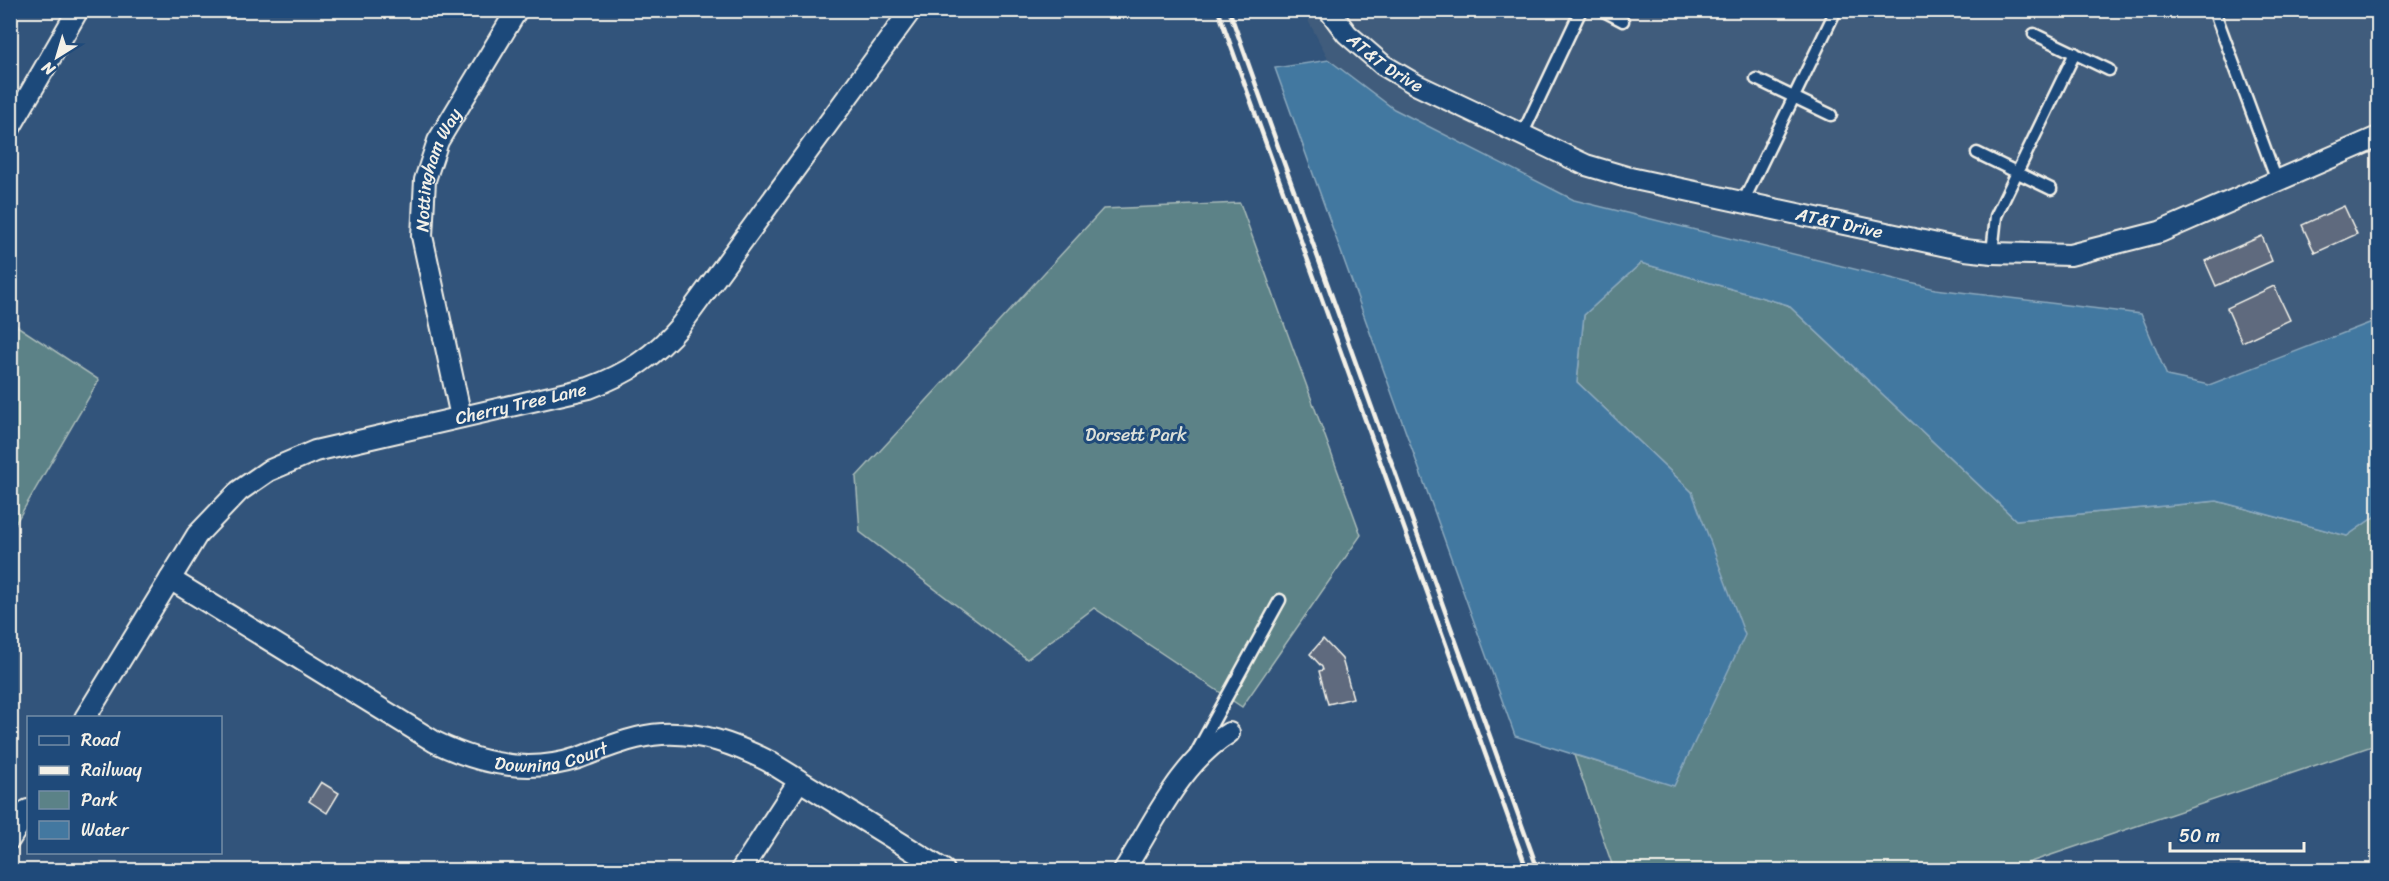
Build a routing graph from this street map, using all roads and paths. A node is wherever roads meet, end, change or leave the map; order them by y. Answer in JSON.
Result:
{"nodes":[{"id":1,"x":78,"y":10,"type":"edge"},
{"id":2,"x":517,"y":10,"type":"edge"},
{"id":3,"x":911,"y":10,"type":"edge"},
{"id":4,"x":1329,"y":10,"type":"edge"},
{"id":5,"x":1581,"y":10,"type":"edge"},
{"id":6,"x":1602,"y":10,"type":"edge"},
{"id":7,"x":1836,"y":10,"type":"edge"},
{"id":8,"x":2214,"y":10,"type":"edge"},
{"id":9,"x":1623,"y":21,"type":"dead end"},
{"id":10,"x":2034,"y":34,"type":"dead end"},
{"id":11,"x":2075,"y":53,"type":"junction"},
{"id":12,"x":2109,"y":70,"type":"dead end"},
{"id":13,"x":1756,"y":79,"type":"dead end"},
{"id":14,"x":1794,"y":97,"type":"junction"},
{"id":15,"x":1831,"y":115,"type":"dead end"},
{"id":16,"x":10,"y":128,"type":"edge"},
{"id":17,"x":1522,"y":135,"type":"junction"},
{"id":18,"x":2379,"y":137,"type":"edge"},
{"id":19,"x":1977,"y":153,"type":"dead end"},
{"id":20,"x":2017,"y":172,"type":"junction"},
{"id":21,"x":2277,"y":181,"type":"junction"},
{"id":22,"x":2051,"y":189,"type":"dead end"},
{"id":23,"x":1743,"y":202,"type":"junction"},
{"id":24,"x":1992,"y":253,"type":"junction"},
{"id":25,"x":461,"y":417,"type":"junction"},
{"id":26,"x":170,"y":579,"type":"junction"},
{"id":27,"x":1280,"y":600,"type":"dead end"},
{"id":28,"x":86,"y":716,"type":"edge"},
{"id":29,"x":1229,"y":733,"type":"dead end"},
{"id":30,"x":1185,"y":772,"type":"junction"},
{"id":31,"x":800,"y":781,"type":"junction"},
{"id":32,"x":27,"y":812,"type":"edge"},
{"id":33,"x":10,"y":839,"type":"edge"},
{"id":34,"x":741,"y":870,"type":"edge"},
{"id":35,"x":944,"y":870,"type":"edge"},
{"id":36,"x":1124,"y":870,"type":"edge"}],
"edges":[{"from":1,"to":16,"type":"street"},
{"from":2,"to":25,"type":"street","name":"Nottingham Way"},
{"from":3,"to":25,"type":"street","name":"Cherry Tree Lane"},
{"from":4,"to":17,"type":"street","name":"AT&T Drive"},
{"from":5,"to":17,"type":"lane"},
{"from":6,"to":9,"type":"lane"},
{"from":7,"to":14,"type":"lane"},
{"from":8,"to":21,"type":"lane"},
{"from":10,"to":11,"type":"lane"},
{"from":11,"to":12,"type":"lane"},
{"from":11,"to":20,"type":"lane"},
{"from":13,"to":14,"type":"lane"},
{"from":14,"to":15,"type":"lane"},
{"from":14,"to":23,"type":"lane"},
{"from":17,"to":23,"type":"street","name":"AT&T Drive"},
{"from":18,"to":21,"type":"street","name":"AT&T Drive"},
{"from":19,"to":20,"type":"lane"},
{"from":20,"to":22,"type":"lane"},
{"from":20,"to":24,"type":"lane"},
{"from":21,"to":24,"type":"street","name":"AT&T Drive"},
{"from":23,"to":24,"type":"street","name":"AT&T Drive"},
{"from":25,"to":26,"type":"street","name":"Cherry Tree Lane"},
{"from":26,"to":28,"type":"street","name":"Cherry Tree Lane"},
{"from":26,"to":31,"type":"street","name":"Downing Court"},
{"from":27,"to":30,"type":"lane"},
{"from":29,"to":30,"type":"street"},
{"from":30,"to":36,"type":"street"},
{"from":31,"to":34,"type":"street"},
{"from":31,"to":35,"type":"street","name":"Downing Court"},
{"from":32,"to":33,"type":"street"}]}
